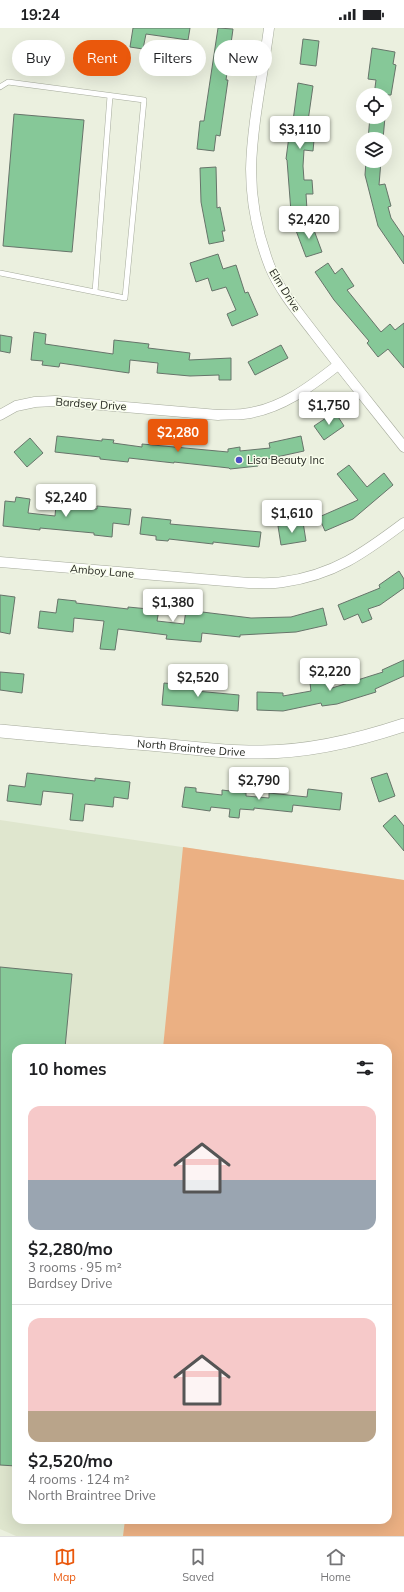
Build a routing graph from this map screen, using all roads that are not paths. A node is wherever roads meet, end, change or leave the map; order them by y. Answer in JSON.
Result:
{"nodes":[{"id":1,"x":269,"y":28,"type":"edge"},
{"id":2,"x":0,"y":87,"type":"edge"},
{"id":3,"x":110,"y":96,"type":"junction"},
{"id":4,"x":0,"y":274,"type":"edge"},
{"id":5,"x":95,"y":292,"type":"junction"},
{"id":6,"x":338,"y":365,"type":"junction"},
{"id":7,"x":0,"y":415,"type":"edge"},
{"id":8,"x":404,"y":447,"type":"edge"},
{"id":9,"x":404,"y":523,"type":"edge"},
{"id":10,"x":0,"y":562,"type":"edge"},
{"id":11,"x":404,"y":725,"type":"edge"},
{"id":12,"x":0,"y":731,"type":"edge"}],
"edges":[{"from":1,"to":6,"type":"street","name":"Elm Drive"},
{"from":2,"to":3,"type":"lane"},
{"from":3,"to":5,"type":"lane"},
{"from":3,"to":5,"type":"lane"},
{"from":4,"to":5,"type":"lane"},
{"from":6,"to":7,"type":"street","name":"Bardsey Drive"},
{"from":6,"to":8,"type":"street","name":"Elm Drive"},
{"from":9,"to":10,"type":"street","name":"Amboy Lane"},
{"from":11,"to":12,"type":"street","name":"North Braintree Drive"}]}
